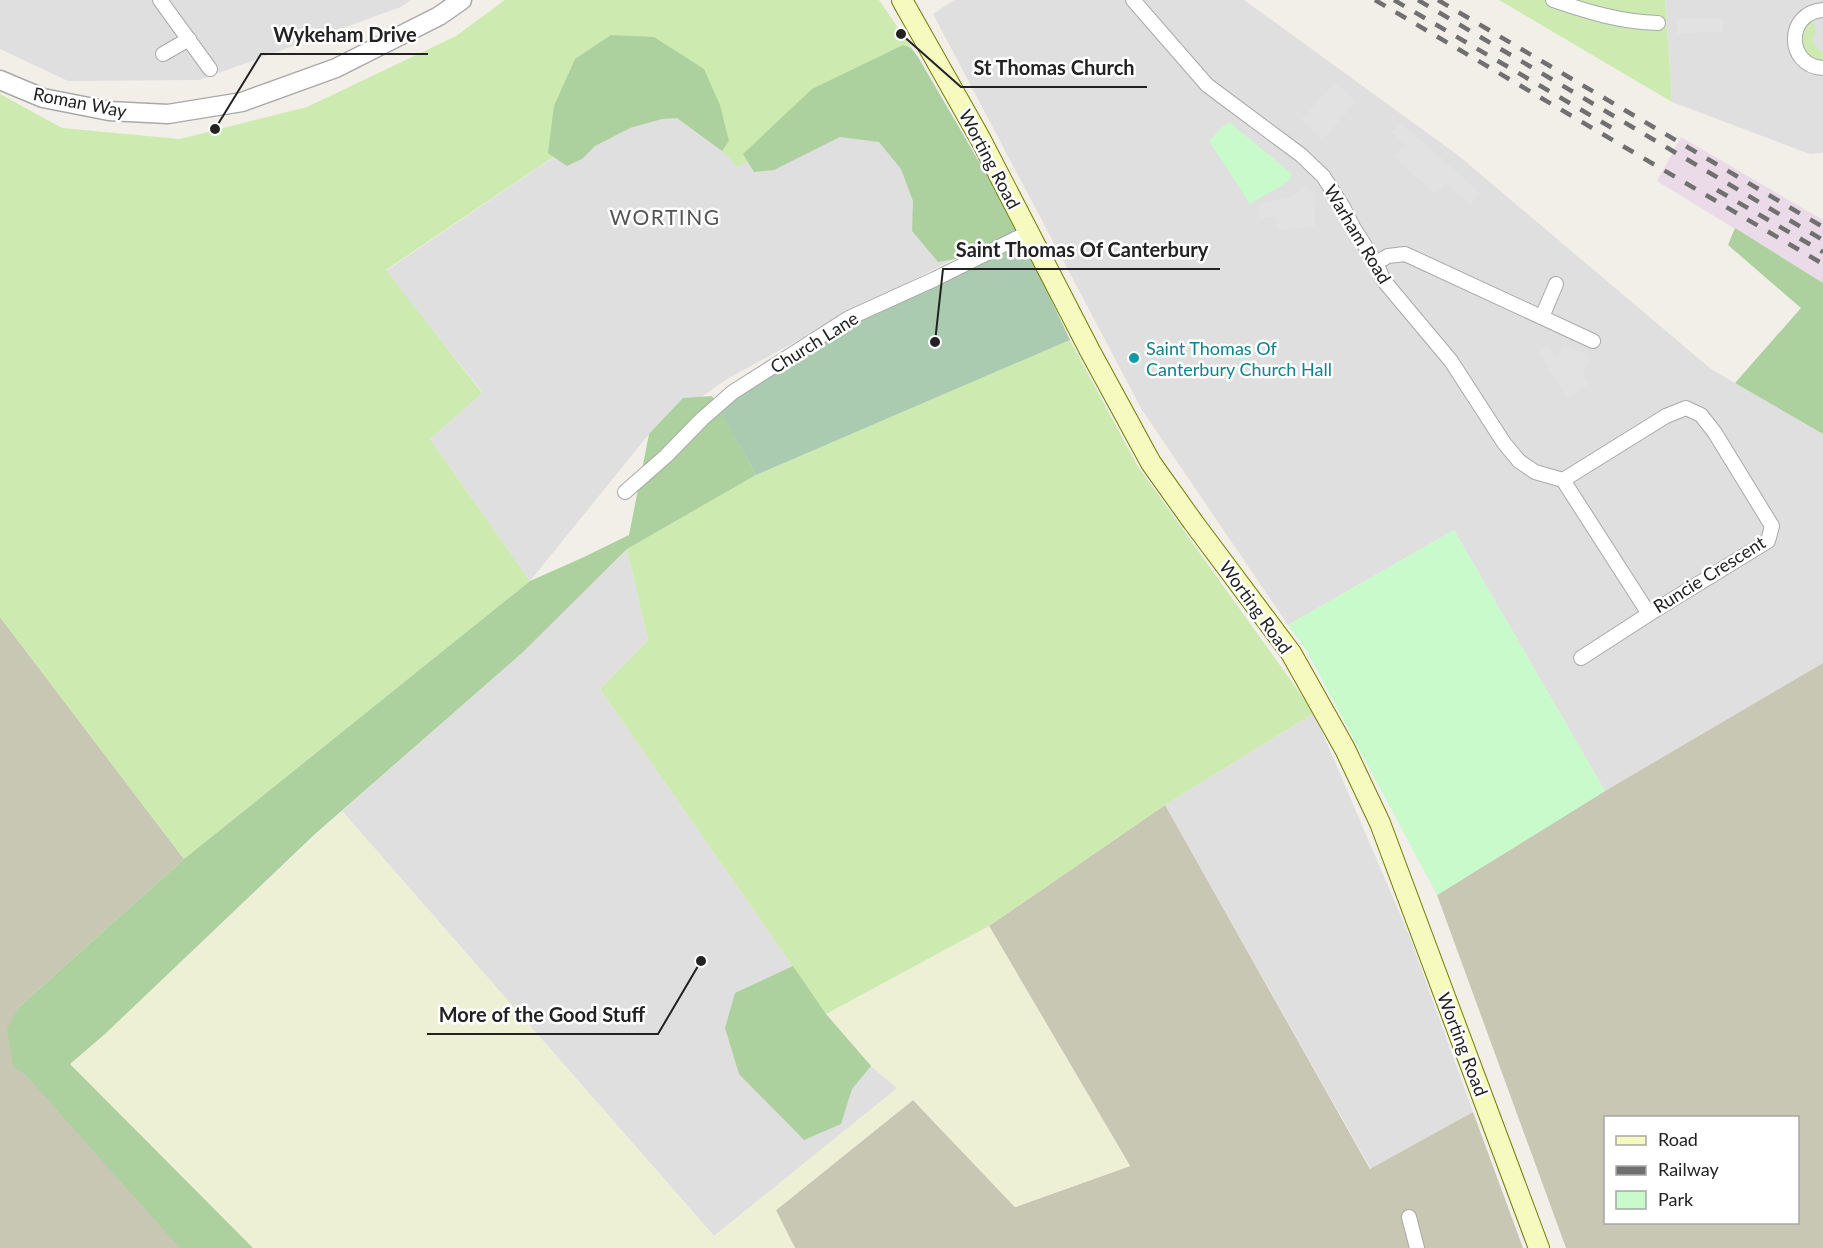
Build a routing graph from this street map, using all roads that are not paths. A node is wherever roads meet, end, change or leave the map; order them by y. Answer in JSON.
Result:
{"nodes":[{"id":1,"x":160,"y":0,"type":"edge"},
{"id":2,"x":462,"y":0,"type":"edge"},
{"id":3,"x":902,"y":0,"type":"edge"},
{"id":4,"x":1133,"y":0,"type":"edge"},
{"id":5,"x":1554,"y":0,"type":"edge"},
{"id":6,"x":1815,"y":8,"type":"edge"},
{"id":7,"x":1658,"y":23,"type":"dead end"},
{"id":8,"x":189,"y":39,"type":"junction"},
{"id":9,"x":163,"y":54,"type":"dead end"},
{"id":10,"x":1823,"y":68,"type":"edge"},
{"id":11,"x":210,"y":69,"type":"dead end"},
{"id":12,"x":0,"y":80,"type":"edge"},
{"id":13,"x":1029,"y":232,"type":"junction"},
{"id":14,"x":1376,"y":263,"type":"junction"},
{"id":15,"x":1556,"y":284,"type":"dead end"},
{"id":16,"x":1542,"y":317,"type":"junction"},
{"id":17,"x":1593,"y":341,"type":"dead end"},
{"id":18,"x":1563,"y":480,"type":"junction"},
{"id":19,"x":625,"y":492,"type":"dead end"},
{"id":20,"x":1649,"y":614,"type":"junction"},
{"id":21,"x":1581,"y":658,"type":"dead end"},
{"id":22,"x":1408,"y":1216,"type":"dead end"},
{"id":23,"x":1417,"y":1248,"type":"edge"},
{"id":24,"x":1539,"y":1248,"type":"edge"}],
"edges":[{"from":1,"to":8,"type":"street"},
{"from":2,"to":12,"type":"street","name":"Roman Way"},
{"from":3,"to":13,"type":"main road","name":"Worting Road"},
{"from":4,"to":14,"type":"street","name":"Warham Road"},
{"from":5,"to":7,"type":"street"},
{"from":6,"to":10,"type":"street"},
{"from":8,"to":9,"type":"street"},
{"from":8,"to":11,"type":"street"},
{"from":13,"to":19,"type":"street","name":"Church Lane"},
{"from":13,"to":24,"type":"main road","name":"Worting Road"},
{"from":14,"to":16,"type":"street"},
{"from":14,"to":18,"type":"street","name":"Warham Road"},
{"from":15,"to":16,"type":"street"},
{"from":16,"to":17,"type":"street"},
{"from":18,"to":20,"type":"street","name":"Runcie Crescent"},
{"from":18,"to":20,"type":"street","name":"Runcie Crescent"},
{"from":20,"to":21,"type":"street"},
{"from":22,"to":23,"type":"street"}]}
